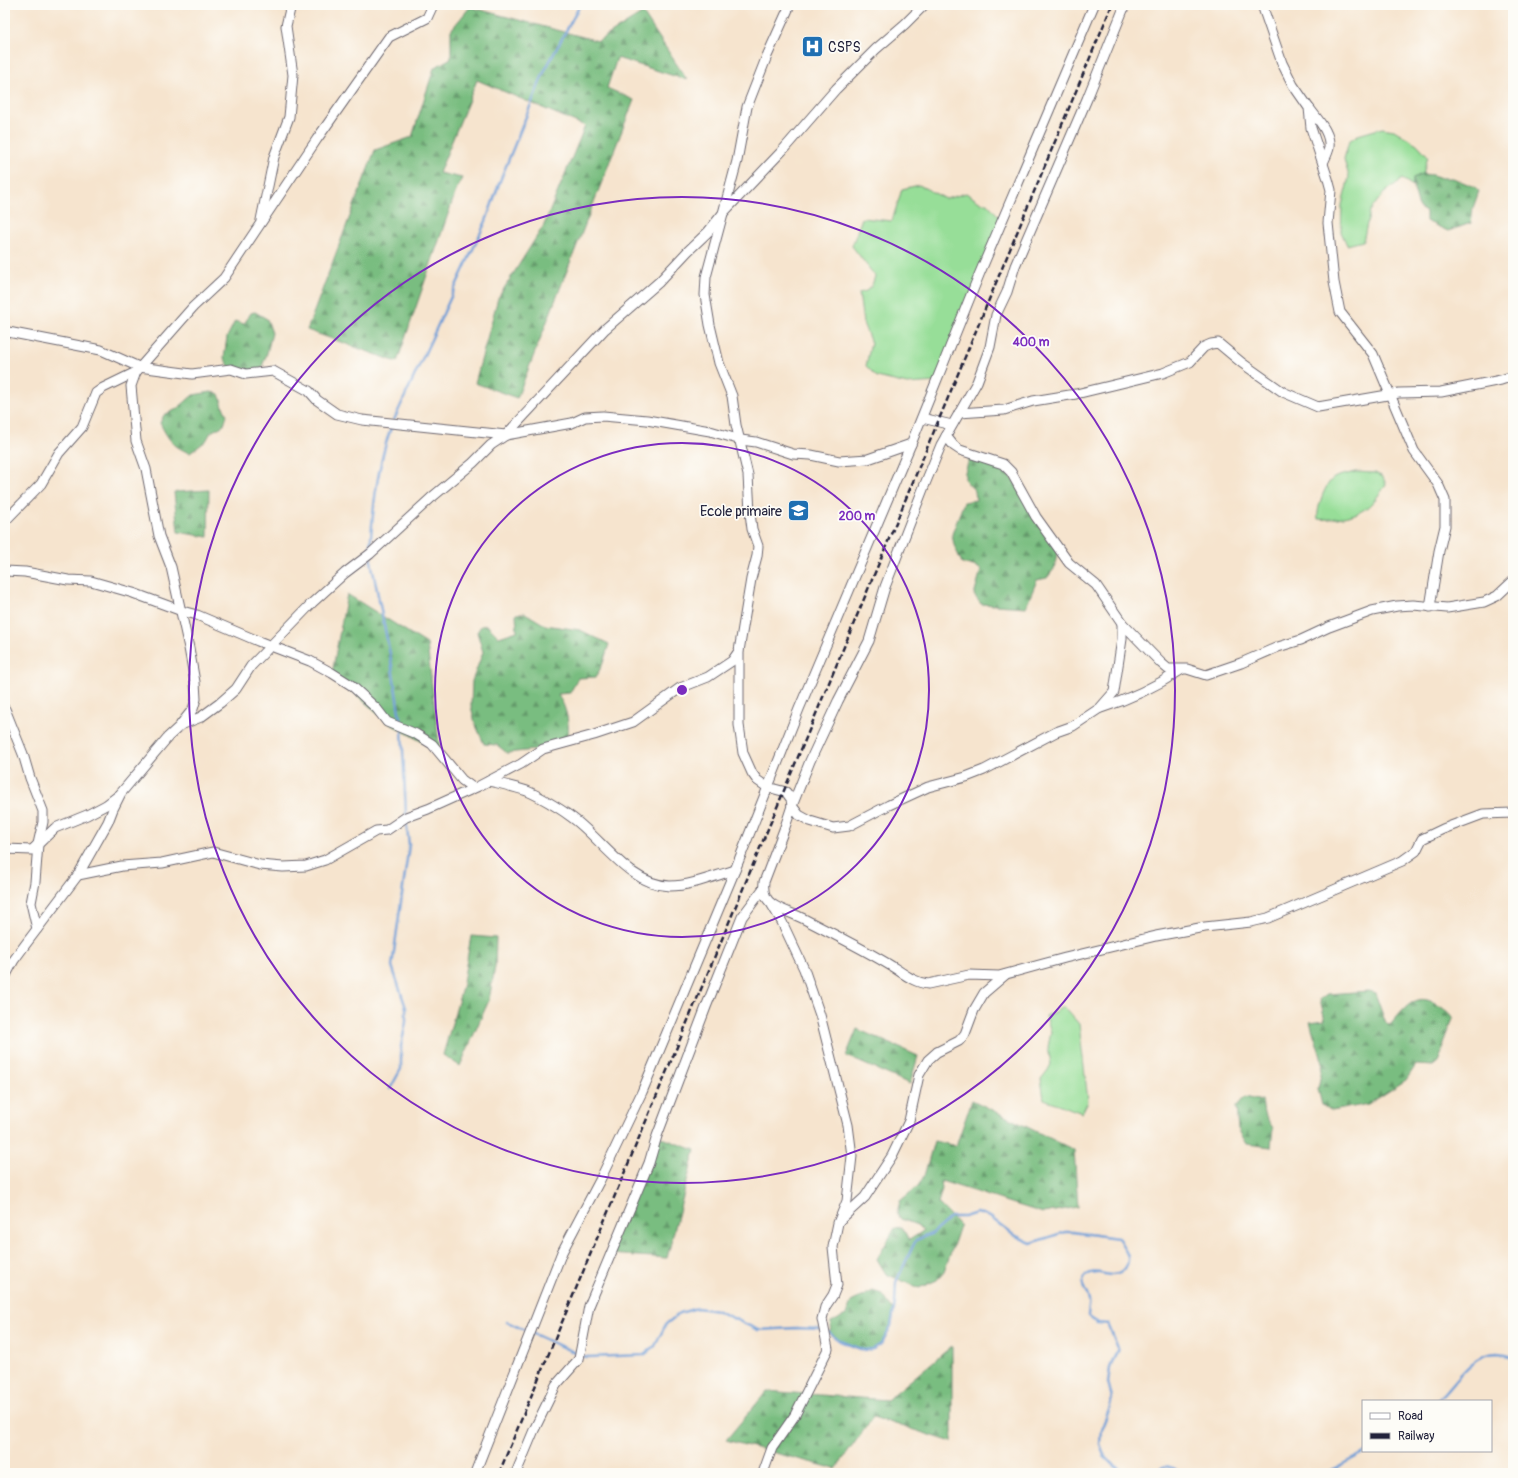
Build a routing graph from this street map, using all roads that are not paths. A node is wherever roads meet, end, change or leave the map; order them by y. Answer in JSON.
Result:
{"nodes":[{"id":1,"x":290,"y":5,"type":"edge"},
{"id":2,"x":433,"y":5,"type":"edge"},
{"id":3,"x":790,"y":5,"type":"edge"},
{"id":4,"x":924,"y":5,"type":"edge"},
{"id":5,"x":1094,"y":5,"type":"edge"},
{"id":6,"x":1125,"y":5,"type":"edge"},
{"id":7,"x":1262,"y":5,"type":"edge"},
{"id":8,"x":1309,"y":108,"type":"junction"},
{"id":9,"x":1323,"y":163,"type":"junction"},
{"id":10,"x":724,"y":212,"type":"junction"},
{"id":11,"x":261,"y":224,"type":"junction"},
{"id":12,"x":5,"y":332,"type":"edge"},
{"id":13,"x":138,"y":369,"type":"junction"},
{"id":14,"x":1513,"y":376,"type":"edge"},
{"id":15,"x":1390,"y":396,"type":"junction"},
{"id":16,"x":959,"y":413,"type":"junction"},
{"id":17,"x":922,"y":418,"type":"junction"},
{"id":18,"x":952,"y":425,"type":"junction"},
{"id":19,"x":506,"y":435,"type":"junction"},
{"id":20,"x":946,"y":436,"type":"junction"},
{"id":21,"x":741,"y":440,"type":"junction"},
{"id":22,"x":911,"y":444,"type":"junction"},
{"id":23,"x":5,"y":520,"type":"edge"},
{"id":24,"x":5,"y":571,"type":"edge"},
{"id":25,"x":1513,"y":581,"type":"edge"},
{"id":26,"x":1430,"y":607,"type":"junction"},
{"id":27,"x":182,"y":611,"type":"junction"},
{"id":28,"x":1122,"y":623,"type":"junction"},
{"id":29,"x":269,"y":646,"type":"junction"},
{"id":30,"x":739,"y":651,"type":"junction"},
{"id":31,"x":1184,"y":668,"type":"junction"},
{"id":32,"x":1100,"y":708,"type":"junction"},
{"id":33,"x":5,"y":709,"type":"edge"},
{"id":34,"x":181,"y":725,"type":"junction"},
{"id":35,"x":489,"y":781,"type":"junction"},
{"id":36,"x":767,"y":787,"type":"junction"},
{"id":37,"x":473,"y":788,"type":"junction"},
{"id":38,"x":121,"y":793,"type":"junction"},
{"id":39,"x":792,"y":806,"type":"junction"},
{"id":40,"x":1513,"y":813,"type":"edge"},
{"id":41,"x":38,"y":844,"type":"junction"},
{"id":42,"x":5,"y":849,"type":"edge"},
{"id":43,"x":735,"y":870,"type":"junction"},
{"id":44,"x":78,"y":875,"type":"junction"},
{"id":45,"x":763,"y":889,"type":"junction"},
{"id":46,"x":772,"y":905,"type":"junction"},
{"id":47,"x":37,"y":929,"type":"junction"},
{"id":48,"x":1006,"y":974,"type":"junction"},
{"id":49,"x":5,"y":977,"type":"edge"},
{"id":50,"x":838,"y":1223,"type":"junction"},
{"id":51,"x":475,"y":1473,"type":"edge"},
{"id":52,"x":516,"y":1473,"type":"edge"},
{"id":53,"x":763,"y":1473,"type":"edge"}],
"edges":[{"from":1,"to":11,"type":"street"},
{"from":2,"to":11,"type":"street"},
{"from":3,"to":10,"type":"street"},
{"from":4,"to":10,"type":"street"},
{"from":5,"to":17,"type":"street"},
{"from":6,"to":16,"type":"street"},
{"from":7,"to":8,"type":"street"},
{"from":8,"to":9,"type":"street"},
{"from":8,"to":9,"type":"street"},
{"from":9,"to":15,"type":"street"},
{"from":10,"to":19,"type":"street"},
{"from":10,"to":21,"type":"street"},
{"from":11,"to":13,"type":"street"},
{"from":12,"to":13,"type":"street"},
{"from":13,"to":19,"type":"street"},
{"from":13,"to":23,"type":"street"},
{"from":13,"to":27,"type":"street"},
{"from":14,"to":15,"type":"street"},
{"from":15,"to":16,"type":"street"},
{"from":15,"to":26,"type":"street"},
{"from":16,"to":18,"type":"street"},
{"from":17,"to":18,"type":"street"},
{"from":17,"to":22,"type":"street"},
{"from":18,"to":20,"type":"street"},
{"from":19,"to":21,"type":"street"},
{"from":19,"to":29,"type":"street"},
{"from":20,"to":28,"type":"street"},
{"from":20,"to":39,"type":"street"},
{"from":21,"to":22,"type":"street"},
{"from":21,"to":30,"type":"street"},
{"from":22,"to":36,"type":"street"},
{"from":24,"to":27,"type":"street"},
{"from":25,"to":26,"type":"street"},
{"from":26,"to":31,"type":"street"},
{"from":27,"to":29,"type":"street"},
{"from":27,"to":34,"type":"street"},
{"from":28,"to":31,"type":"street"},
{"from":28,"to":32,"type":"street"},
{"from":29,"to":34,"type":"street"},
{"from":29,"to":37,"type":"street"},
{"from":30,"to":35,"type":"street"},
{"from":30,"to":36,"type":"street"},
{"from":31,"to":32,"type":"street"},
{"from":32,"to":39,"type":"street"},
{"from":33,"to":41,"type":"street"},
{"from":34,"to":38,"type":"street"},
{"from":35,"to":37,"type":"street"},
{"from":35,"to":43,"type":"street"},
{"from":36,"to":39,"type":"street"},
{"from":36,"to":43,"type":"street"},
{"from":37,"to":44,"type":"street"},
{"from":38,"to":41,"type":"street"},
{"from":38,"to":44,"type":"street"},
{"from":39,"to":45,"type":"street"},
{"from":40,"to":48,"type":"street"},
{"from":41,"to":42,"type":"street"},
{"from":41,"to":47,"type":"street"},
{"from":43,"to":51,"type":"street"},
{"from":44,"to":47,"type":"street"},
{"from":45,"to":46,"type":"street"},
{"from":45,"to":52,"type":"street"},
{"from":46,"to":48,"type":"street"},
{"from":46,"to":50,"type":"street"},
{"from":47,"to":49,"type":"street"},
{"from":48,"to":50,"type":"street"},
{"from":50,"to":53,"type":"street"}]}
